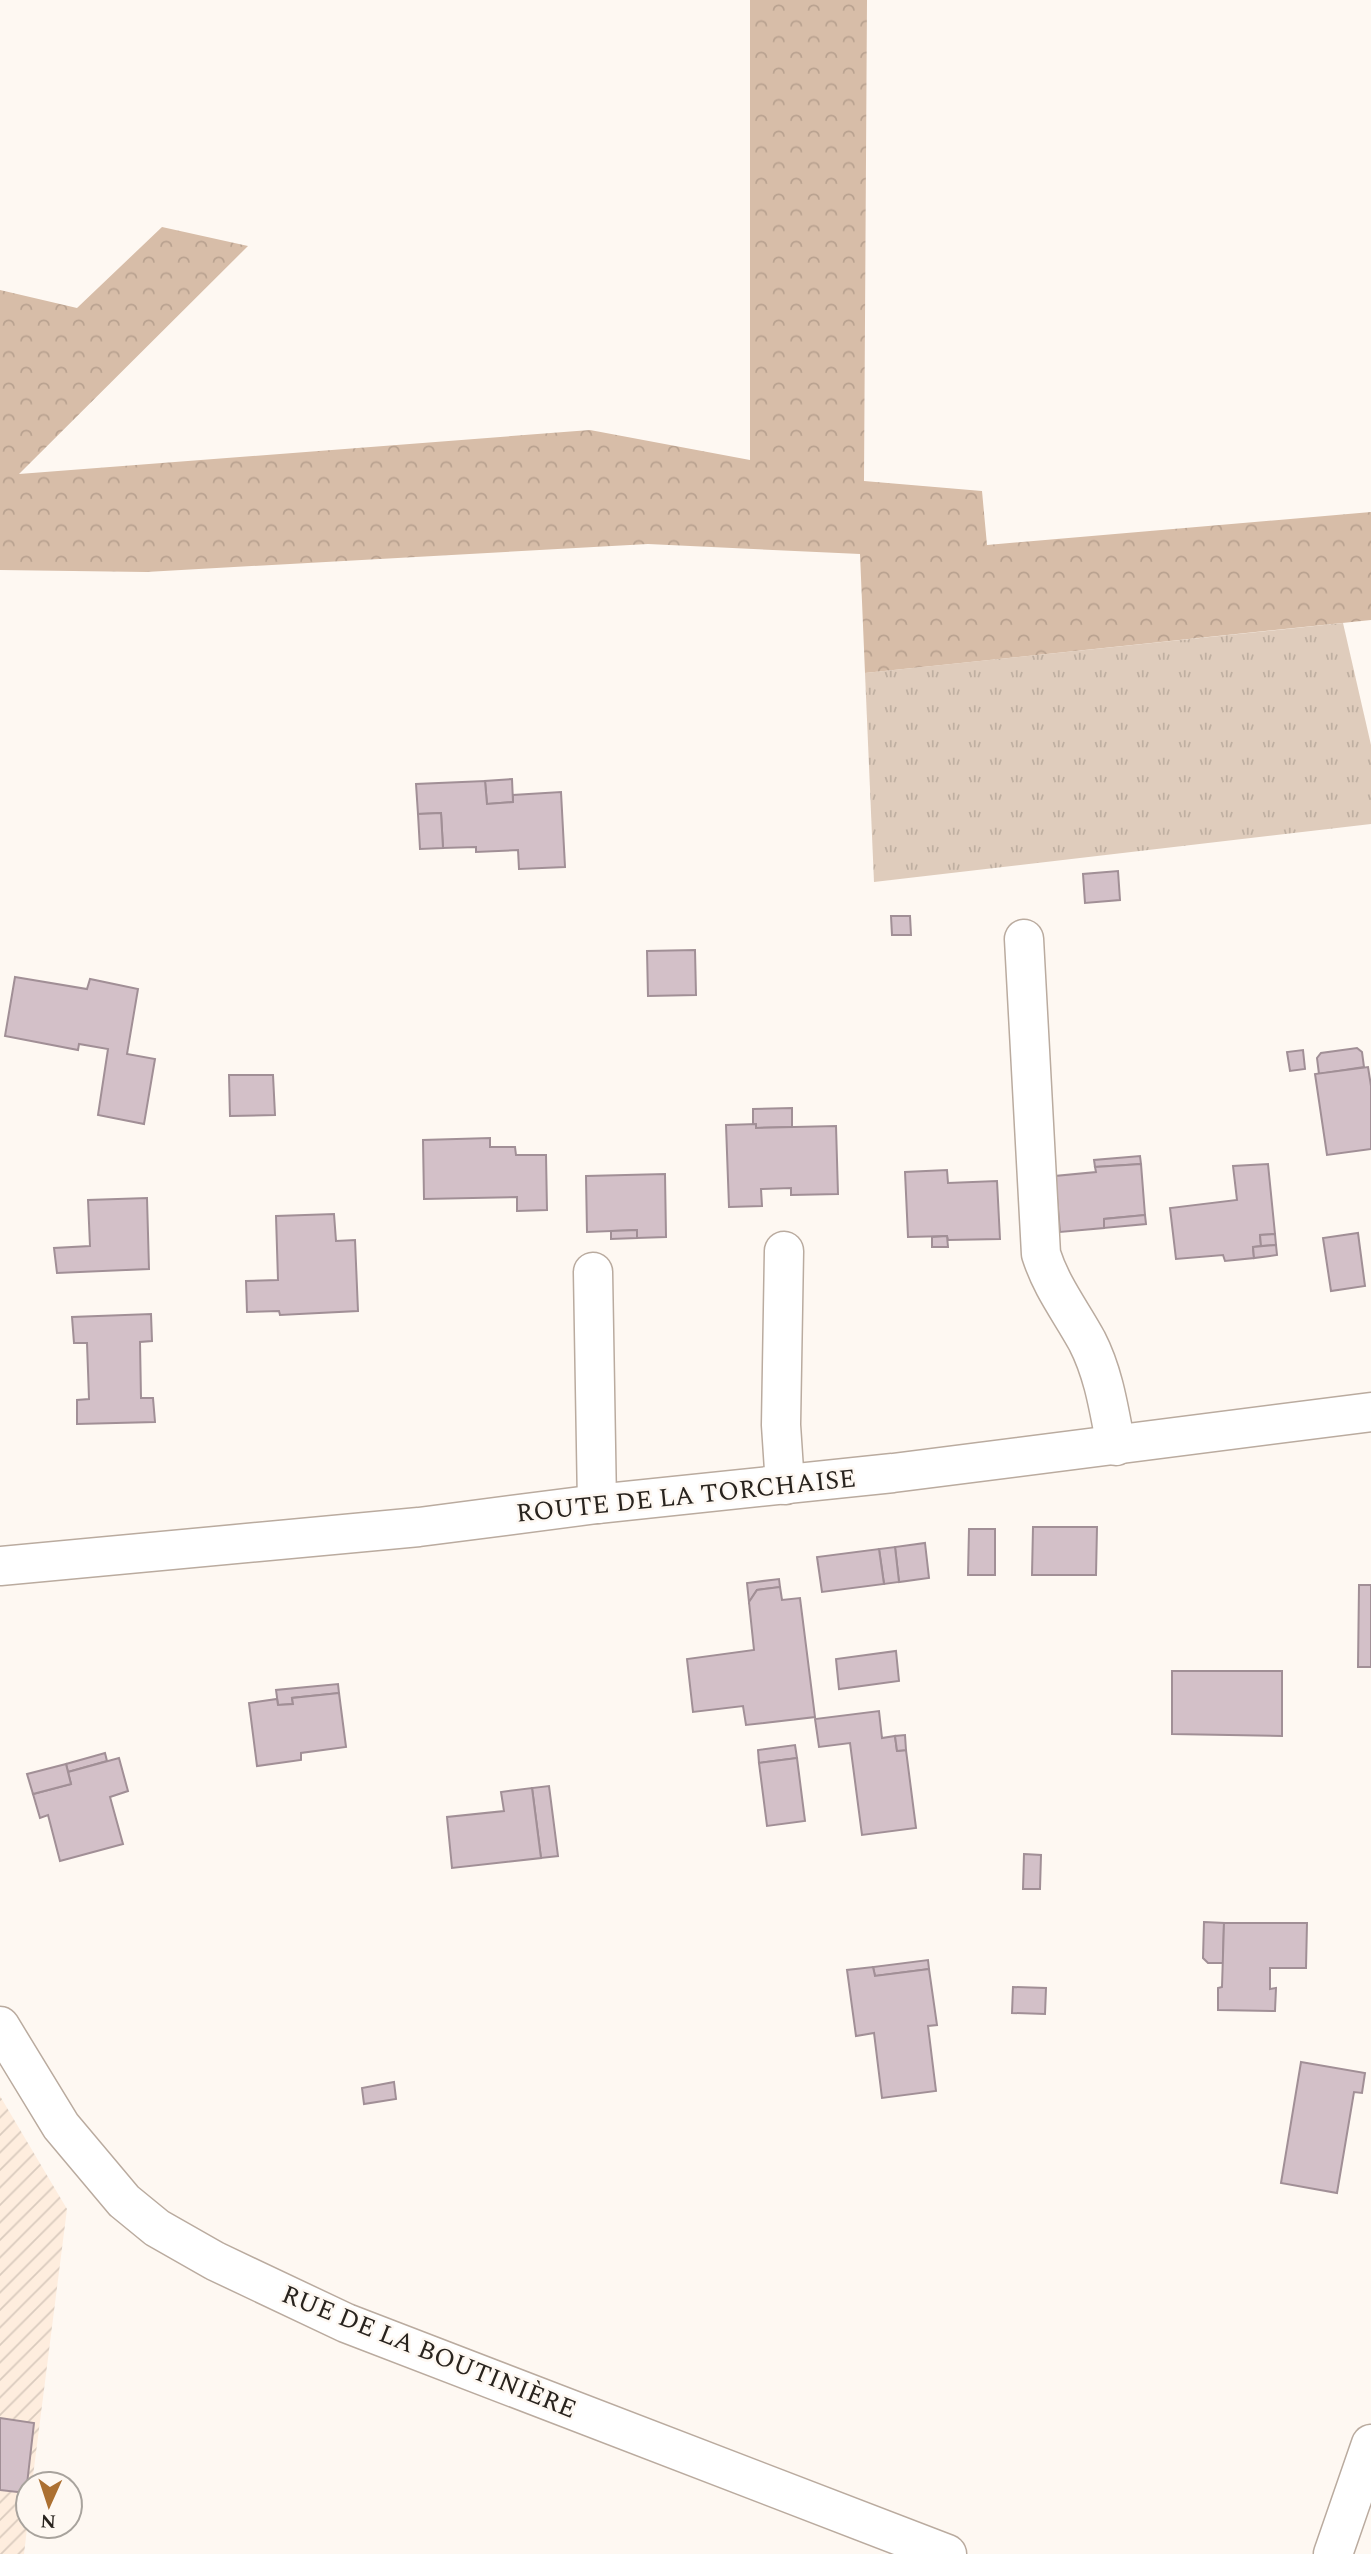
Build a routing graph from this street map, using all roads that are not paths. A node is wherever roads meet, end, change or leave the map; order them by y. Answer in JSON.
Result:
{"nodes":[{"id":1,"x":1024,"y":939,"type":"dead end"},
{"id":2,"x":784,"y":1251,"type":"dead end"},
{"id":3,"x":593,"y":1272,"type":"dead end"},
{"id":4,"x":1371,"y":1412,"type":"edge"},
{"id":5,"x":1116,"y":1446,"type":"junction"},
{"id":6,"x":785,"y":1485,"type":"junction"},
{"id":7,"x":597,"y":1504,"type":"junction"},
{"id":8,"x":0,"y":1566,"type":"edge"},
{"id":9,"x":0,"y":2026,"type":"edge"},
{"id":10,"x":1371,"y":2444,"type":"edge"},
{"id":11,"x":947,"y":2554,"type":"edge"},
{"id":12,"x":1333,"y":2554,"type":"edge"}],
"edges":[{"from":1,"to":5,"type":"main road"},
{"from":2,"to":6,"type":"main road"},
{"from":3,"to":7,"type":"main road"},
{"from":4,"to":5,"type":"main road","name":"ROUTE DE LA TORCHAISE"},
{"from":5,"to":6,"type":"main road","name":"ROUTE DE LA TORCHAISE"},
{"from":6,"to":7,"type":"main road","name":"ROUTE DE LA TORCHAISE"},
{"from":7,"to":8,"type":"main road","name":"ROUTE DE LA TORCHAISE"},
{"from":9,"to":11,"type":"main road","name":"RUE DE LA BOUTINIÈRE"},
{"from":10,"to":12,"type":"main road"}]}
